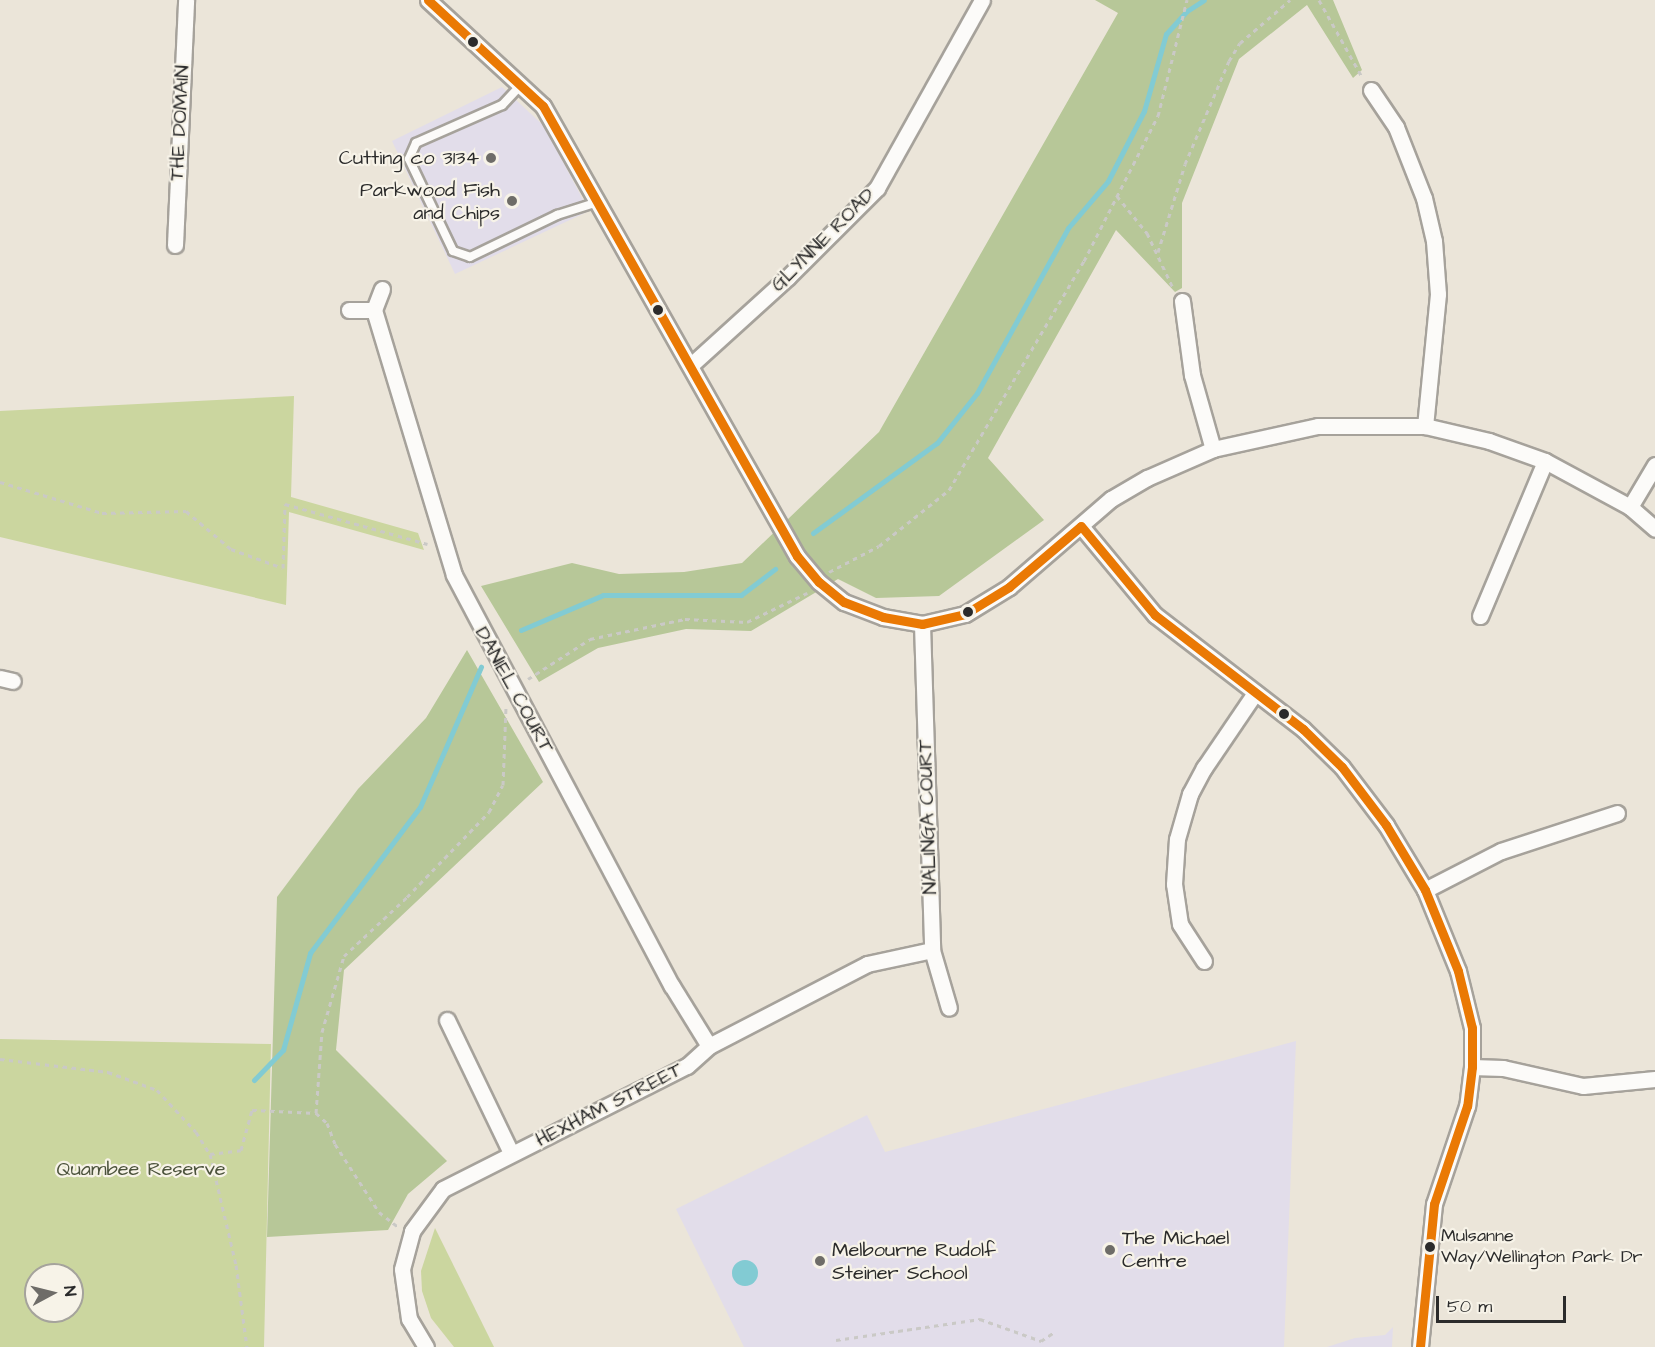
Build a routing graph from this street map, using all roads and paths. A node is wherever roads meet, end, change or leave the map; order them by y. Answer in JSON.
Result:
{"nodes":[{"id":1,"x":186,"y":0,"type":"edge"},
{"id":2,"x":428,"y":0,"type":"edge"},
{"id":3,"x":982,"y":0,"type":"edge"},
{"id":4,"x":1187,"y":0,"type":"edge"},
{"id":5,"x":1290,"y":0,"type":"edge"},
{"id":6,"x":1319,"y":0,"type":"edge"},
{"id":7,"x":520,"y":86,"type":"junction"},
{"id":8,"x":1371,"y":90,"type":"joint"},
{"id":9,"x":1117,"y":196,"type":"junction"},
{"id":10,"x":599,"y":201,"type":"junction"},
{"id":11,"x":175,"y":246,"type":"dead end"},
{"id":12,"x":1158,"y":252,"type":"junction"},
{"id":13,"x":381,"y":289,"type":"dead end"},
{"id":14,"x":1182,"y":301,"type":"joint"},
{"id":15,"x":349,"y":310,"type":"dead end"},
{"id":16,"x":374,"y":310,"type":"junction"},
{"id":17,"x":691,"y":365,"type":"junction"},
{"id":18,"x":1425,"y":426,"type":"junction"},
{"id":19,"x":1213,"y":449,"type":"junction"},
{"id":20,"x":1545,"y":461,"type":"junction"},
{"id":21,"x":1655,"y":465,"type":"edge"},
{"id":22,"x":0,"y":482,"type":"edge"},
{"id":23,"x":1630,"y":507,"type":"junction"},
{"id":24,"x":1081,"y":526,"type":"junction"},
{"id":25,"x":1655,"y":529,"type":"edge"},
{"id":26,"x":444,"y":548,"type":"junction"},
{"id":27,"x":831,"y":570,"type":"dead end"},
{"id":28,"x":807,"y":593,"type":"dead end"},
{"id":29,"x":1480,"y":616,"type":"dead end"},
{"id":30,"x":922,"y":624,"type":"junction"},
{"id":31,"x":526,"y":680,"type":"dead end"},
{"id":32,"x":1255,"y":693,"type":"junction"},
{"id":33,"x":509,"y":697,"type":"dead end"},
{"id":34,"x":1617,"y":813,"type":"dead end"},
{"id":35,"x":1425,"y":890,"type":"junction"},
{"id":36,"x":932,"y":950,"type":"junction"},
{"id":37,"x":1204,"y":961,"type":"dead end"},
{"id":38,"x":949,"y":1008,"type":"dead end"},
{"id":39,"x":447,"y":1020,"type":"dead end"},
{"id":40,"x":709,"y":1046,"type":"junction"},
{"id":41,"x":0,"y":1059,"type":"edge"},
{"id":42,"x":1472,"y":1067,"type":"junction"},
{"id":43,"x":1655,"y":1079,"type":"edge"},
{"id":44,"x":316,"y":1113,"type":"junction"},
{"id":45,"x":210,"y":1154,"type":"junction"},
{"id":46,"x":511,"y":1154,"type":"junction"},
{"id":47,"x":412,"y":1231,"type":"junction"},
{"id":48,"x":1053,"y":1333,"type":"dead end"},
{"id":49,"x":836,"y":1340,"type":"dead end"},
{"id":50,"x":247,"y":1347,"type":"edge"},
{"id":51,"x":426,"y":1347,"type":"edge"},
{"id":52,"x":1420,"y":1347,"type":"edge"}],
"edges":[{"from":1,"to":11,"type":"street","name":"THE DOMAIN"},
{"from":2,"to":7,"type":"street"},
{"from":3,"to":17,"type":"street","name":"GLYNNE ROAD"},
{"from":4,"to":9,"type":"path"},
{"from":5,"to":12,"type":"path"},
{"from":6,"to":8,"type":"path"},
{"from":7,"to":10,"type":"street"},
{"from":7,"to":10,"type":"lane"},
{"from":8,"to":18,"type":"street"},
{"from":9,"to":12,"type":"path"},
{"from":9,"to":27,"type":"path"},
{"from":10,"to":17,"type":"street"},
{"from":12,"to":14,"type":"path"},
{"from":13,"to":16,"type":"street"},
{"from":14,"to":19,"type":"street"},
{"from":15,"to":16,"type":"street"},
{"from":16,"to":26,"type":"street","name":"DANIEL COURT"},
{"from":17,"to":30,"type":"street"},
{"from":18,"to":19,"type":"street"},
{"from":18,"to":20,"type":"street"},
{"from":19,"to":24,"type":"street"},
{"from":20,"to":23,"type":"street"},
{"from":20,"to":29,"type":"street"},
{"from":21,"to":23,"type":"street"},
{"from":22,"to":26,"type":"path"},
{"from":23,"to":25,"type":"street"},
{"from":24,"to":30,"type":"street"},
{"from":24,"to":32,"type":"street"},
{"from":26,"to":40,"type":"street","name":"DANIEL COURT"},
{"from":28,"to":31,"type":"path"},
{"from":30,"to":36,"type":"street","name":"NALINGA COURT"},
{"from":32,"to":35,"type":"street"},
{"from":32,"to":37,"type":"street"},
{"from":33,"to":44,"type":"path"},
{"from":34,"to":35,"type":"street"},
{"from":35,"to":42,"type":"street"},
{"from":36,"to":38,"type":"street","name":"NALINGA COURT"},
{"from":36,"to":40,"type":"street","name":"HEXHAM STREET"},
{"from":39,"to":46,"type":"street"},
{"from":40,"to":46,"type":"street","name":"HEXHAM STREET"},
{"from":41,"to":45,"type":"path"},
{"from":42,"to":43,"type":"street"},
{"from":42,"to":52,"type":"street"},
{"from":44,"to":45,"type":"path"},
{"from":44,"to":47,"type":"path"},
{"from":45,"to":50,"type":"path"},
{"from":46,"to":47,"type":"street","name":"HEXHAM STREET"},
{"from":47,"to":51,"type":"street","name":"HEXHAM STREET"},
{"from":48,"to":49,"type":"path"}]}
